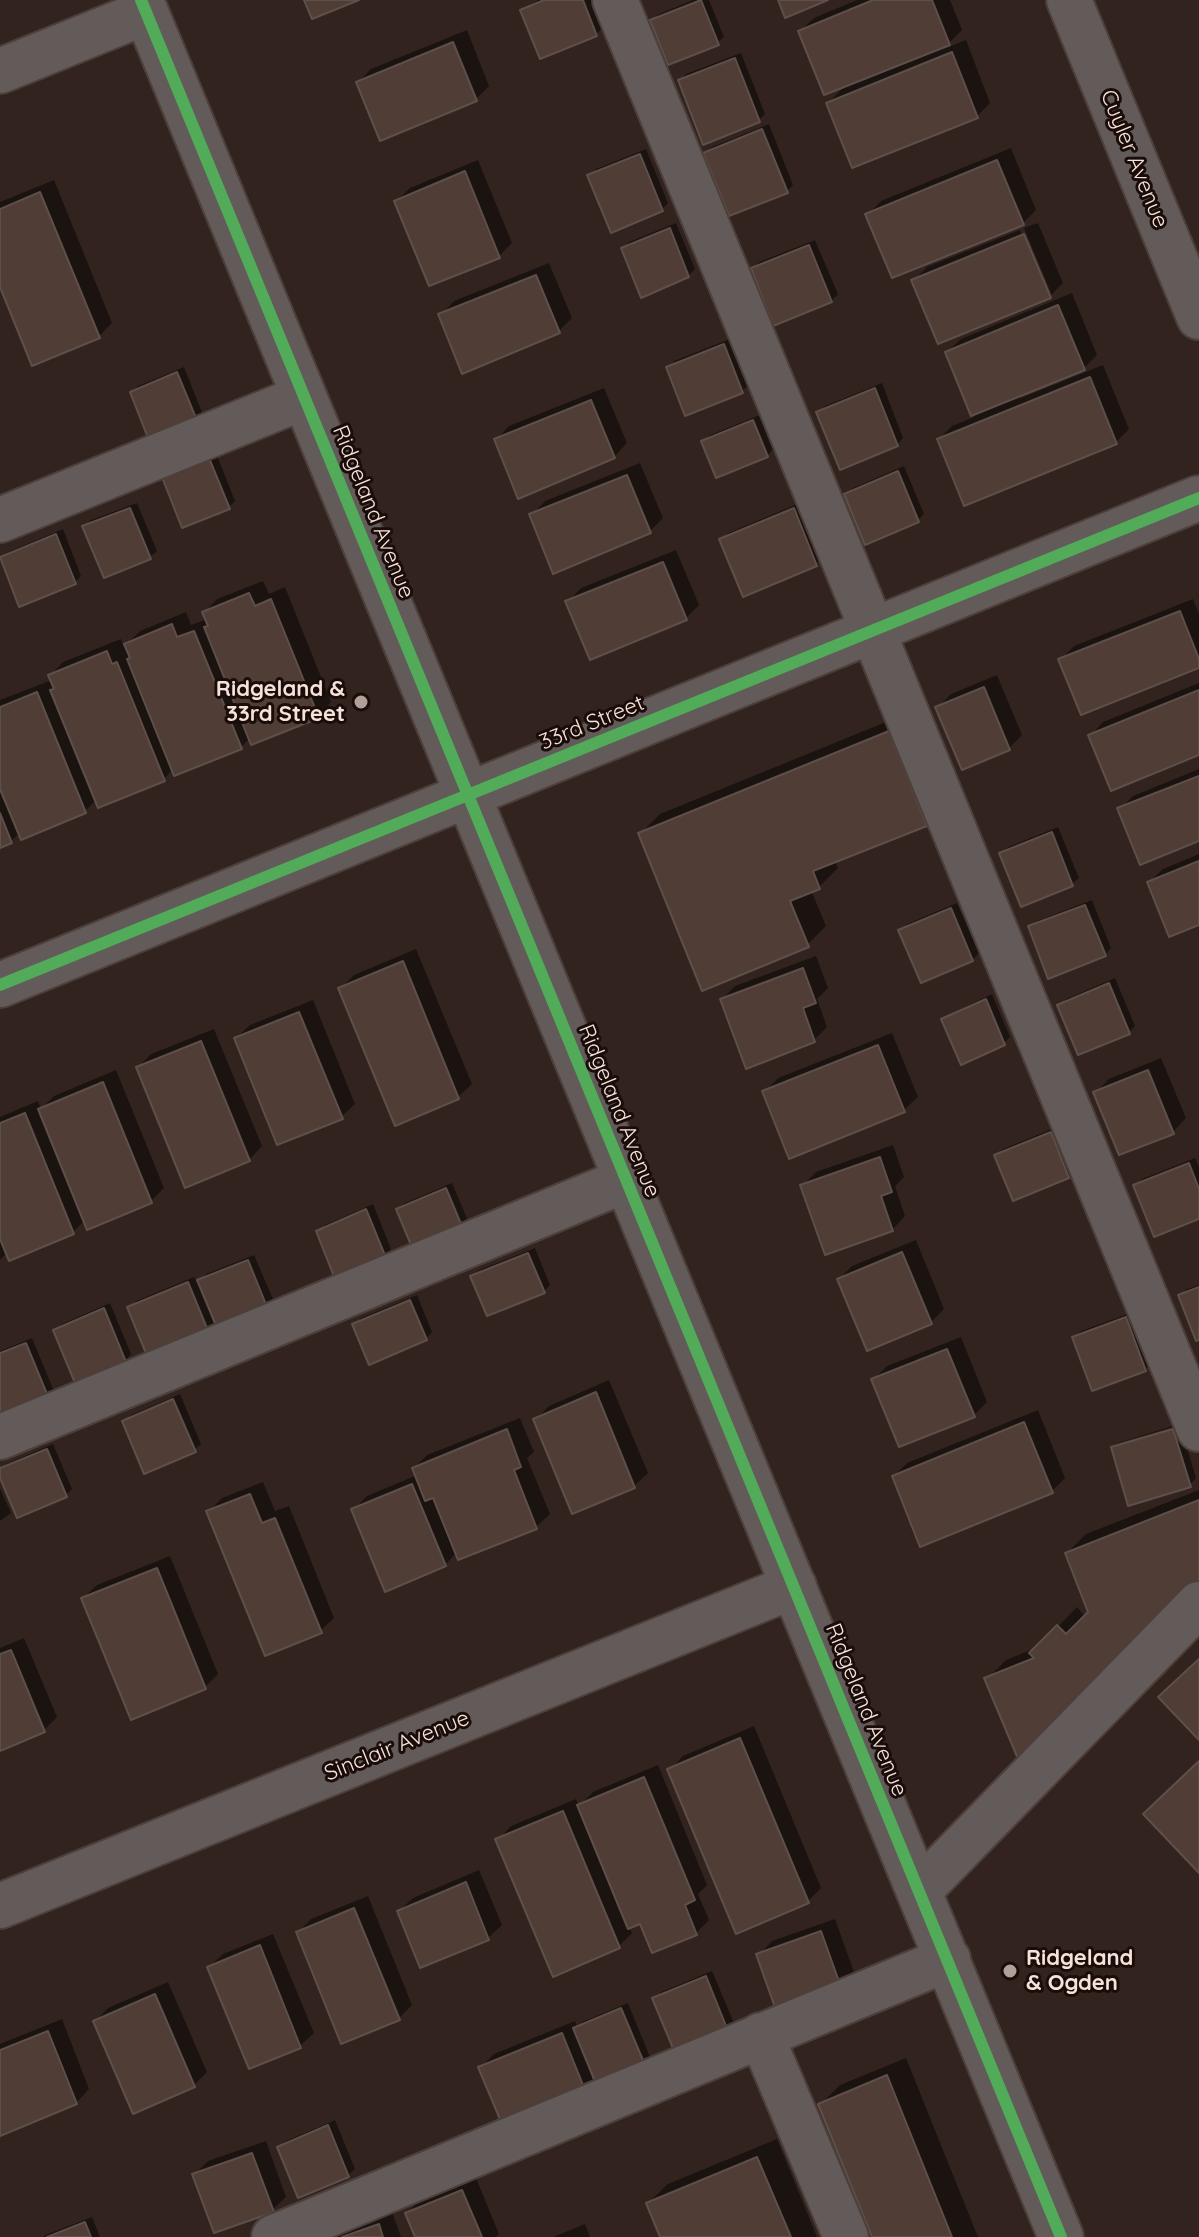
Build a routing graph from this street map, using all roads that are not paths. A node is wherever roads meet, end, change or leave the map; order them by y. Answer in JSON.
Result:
{"nodes":[{"id":1,"x":615,"y":0,"type":"edge"},
{"id":2,"x":1069,"y":0,"type":"edge"},
{"id":3,"x":143,"y":6,"type":"edge"},
{"id":4,"x":0,"y":71,"type":"edge"},
{"id":5,"x":1199,"y":317,"type":"edge"},
{"id":6,"x":304,"y":397,"type":"junction"},
{"id":7,"x":1199,"y":498,"type":"edge"},
{"id":8,"x":0,"y":520,"type":"edge"},
{"id":9,"x":873,"y":630,"type":"junction"},
{"id":10,"x":468,"y":795,"type":"junction"},
{"id":11,"x":0,"y":985,"type":"edge"},
{"id":12,"x":626,"y":1180,"type":"junction"},
{"id":13,"x":1199,"y":1429,"type":"edge"},
{"id":14,"x":0,"y":1437,"type":"edge"},
{"id":15,"x":794,"y":1586,"type":"junction"},
{"id":16,"x":1199,"y":1604,"type":"edge"},
{"id":17,"x":919,"y":1891,"type":"junction"},
{"id":18,"x":0,"y":1906,"type":"edge"},
{"id":19,"x":948,"y":1959,"type":"junction"},
{"id":20,"x":761,"y":2035,"type":"junction"},
{"id":21,"x":274,"y":2237,"type":"edge"},
{"id":22,"x":846,"y":2237,"type":"edge"},
{"id":23,"x":1061,"y":2237,"type":"edge"}],
"edges":[{"from":1,"to":9,"type":"street"},
{"from":2,"to":5,"type":"street","name":"Cuyler Avenue"},
{"from":3,"to":4,"type":"street"},
{"from":3,"to":6,"type":"street","name":"Ridgeland Avenue"},
{"from":6,"to":8,"type":"street"},
{"from":6,"to":10,"type":"street","name":"Ridgeland Avenue"},
{"from":7,"to":9,"type":"street","name":"33rd Street"},
{"from":9,"to":10,"type":"street","name":"33rd Street"},
{"from":9,"to":13,"type":"street"},
{"from":10,"to":11,"type":"street","name":"33rd Street"},
{"from":10,"to":12,"type":"street","name":"Ridgeland Avenue"},
{"from":12,"to":14,"type":"street"},
{"from":12,"to":15,"type":"street","name":"Ridgeland Avenue"},
{"from":15,"to":17,"type":"street","name":"Ridgeland Avenue"},
{"from":15,"to":18,"type":"street","name":"Sinclair Avenue"},
{"from":16,"to":17,"type":"street"},
{"from":17,"to":19,"type":"street","name":"Ridgeland Avenue"},
{"from":19,"to":20,"type":"street"},
{"from":19,"to":23,"type":"street","name":"Ridgeland Avenue"},
{"from":20,"to":21,"type":"street"},
{"from":20,"to":22,"type":"street"}]}
